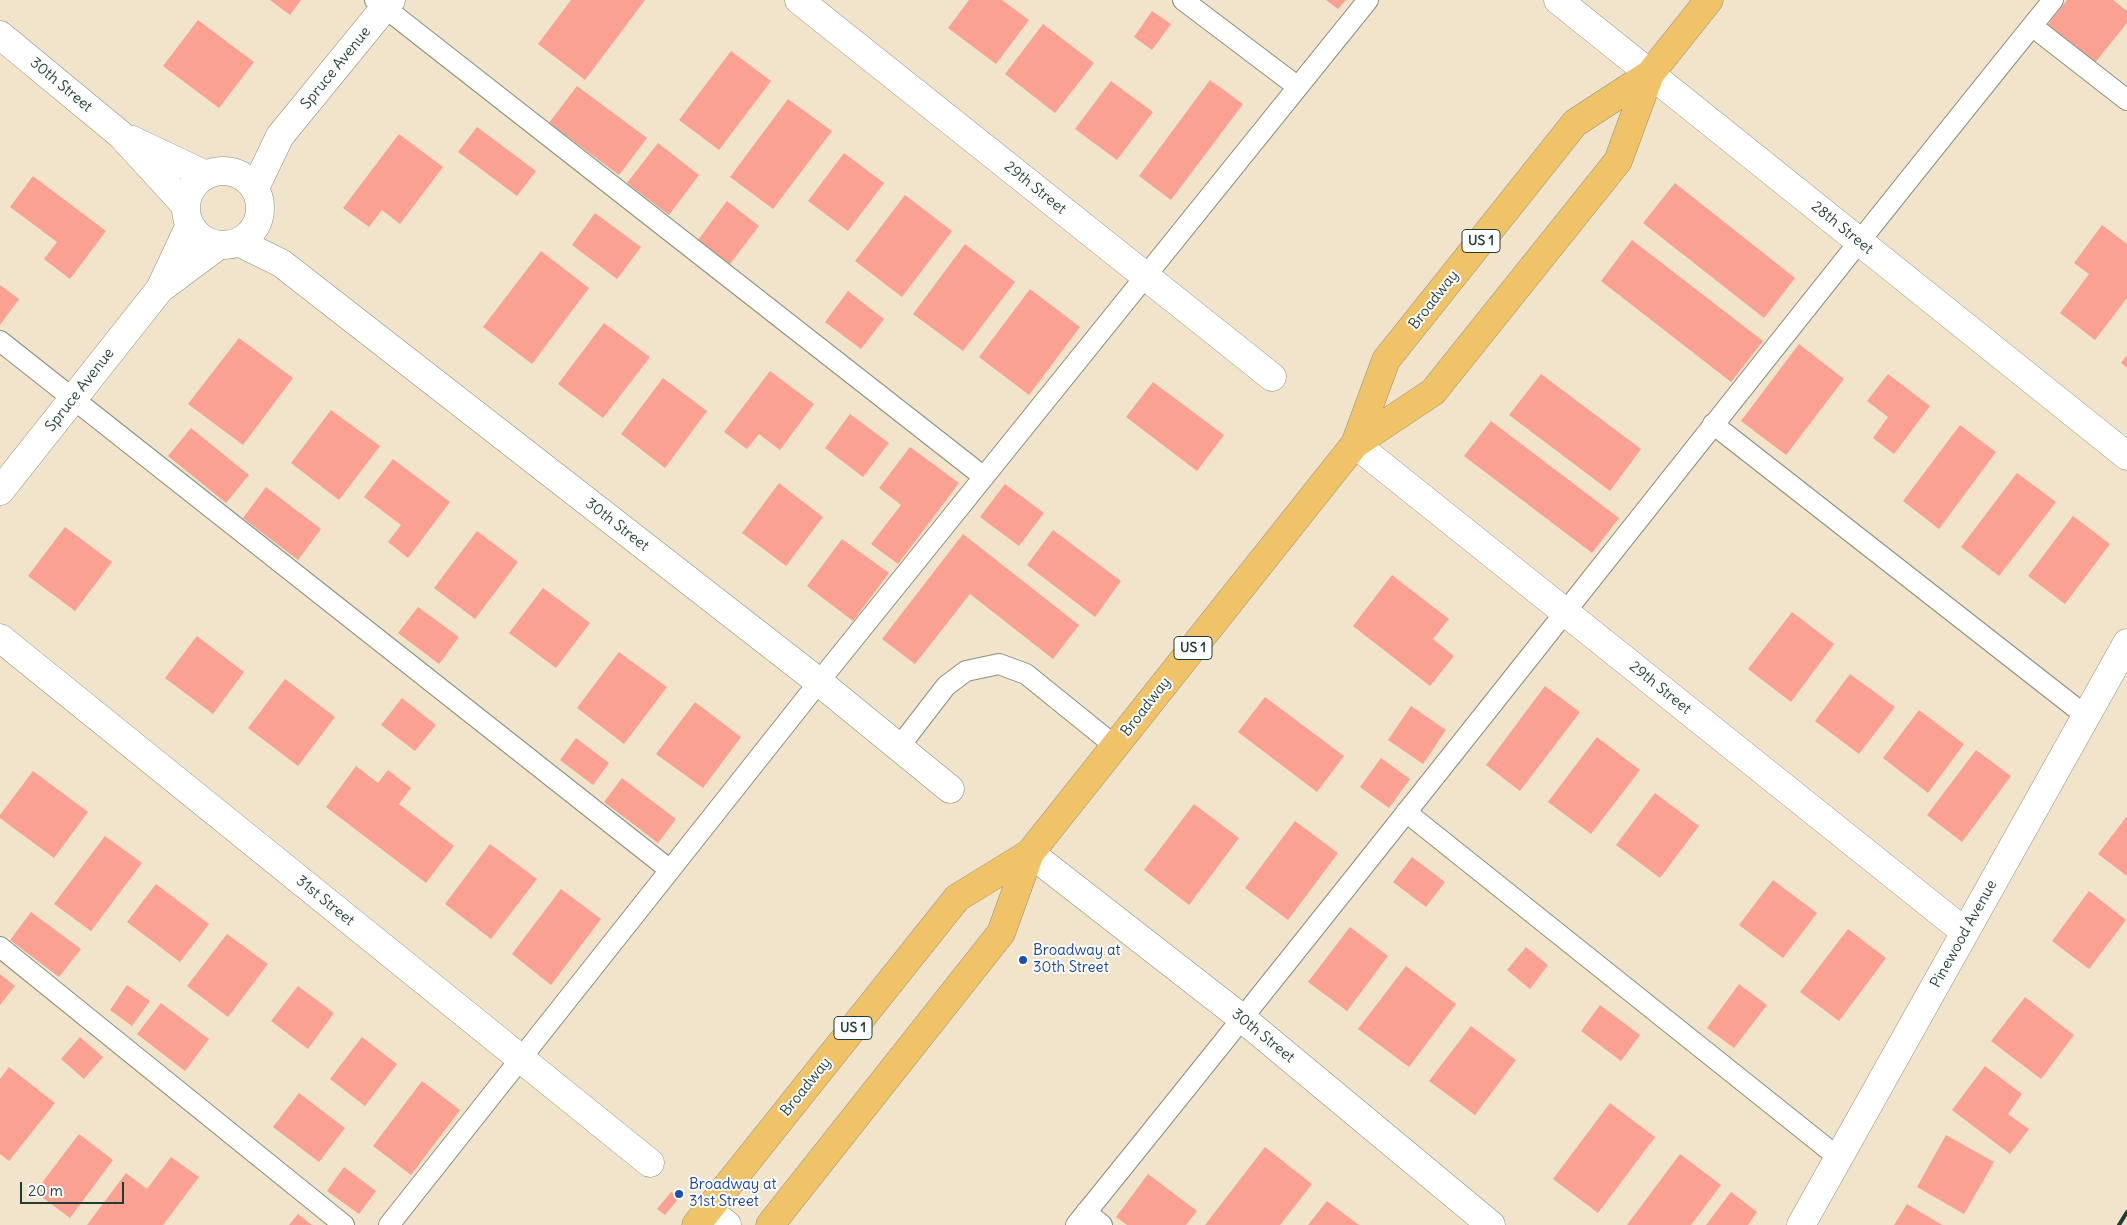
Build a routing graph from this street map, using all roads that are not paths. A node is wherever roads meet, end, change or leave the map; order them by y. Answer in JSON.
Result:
{"nodes":[{"id":1,"x":799,"y":0,"type":"edge"},
{"id":2,"x":1183,"y":0,"type":"edge"},
{"id":3,"x":1368,"y":0,"type":"edge"},
{"id":4,"x":1558,"y":0,"type":"edge"},
{"id":5,"x":1709,"y":0,"type":"edge"},
{"id":6,"x":2053,"y":0,"type":"edge"},
{"id":7,"x":384,"y":3,"type":"edge"},
{"id":8,"x":2032,"y":26,"type":"junction"},
{"id":9,"x":0,"y":35,"type":"edge"},
{"id":10,"x":1650,"y":74,"type":"junction"},
{"id":11,"x":1298,"y":87,"type":"junction"},
{"id":12,"x":2127,"y":100,"type":"edge"},
{"id":13,"x":121,"y":135,"type":"junction"},
{"id":14,"x":280,"y":136,"type":"junction"},
{"id":15,"x":218,"y":173,"type":"junction"},
{"id":16,"x":257,"y":201,"type":"junction"},
{"id":17,"x":188,"y":215,"type":"junction"},
{"id":18,"x":1858,"y":241,"type":"junction"},
{"id":19,"x":228,"y":244,"type":"junction"},
{"id":20,"x":281,"y":263,"type":"junction"},
{"id":21,"x":1145,"y":276,"type":"junction"},
{"id":22,"x":160,"y":288,"type":"junction"},
{"id":23,"x":0,"y":340,"type":"edge"},
{"id":24,"x":1272,"y":377,"type":"dead end"},
{"id":25,"x":73,"y":399,"type":"junction"},
{"id":26,"x":1713,"y":424,"type":"junction"},
{"id":27,"x":1355,"y":444,"type":"junction"},
{"id":28,"x":2127,"y":456,"type":"edge"},
{"id":29,"x":984,"y":477,"type":"junction"},
{"id":30,"x":0,"y":491,"type":"edge"},
{"id":31,"x":1564,"y":611,"type":"junction"},
{"id":32,"x":0,"y":638,"type":"edge"},
{"id":33,"x":2127,"y":644,"type":"edge"},
{"id":34,"x":819,"y":682,"type":"junction"},
{"id":35,"x":2086,"y":716,"type":"junction"},
{"id":36,"x":1116,"y":746,"type":"junction"},
{"id":37,"x":899,"y":747,"type":"junction"},
{"id":38,"x":950,"y":788,"type":"dead end"},
{"id":39,"x":1406,"y":812,"type":"junction"},
{"id":40,"x":1030,"y":853,"type":"junction"},
{"id":41,"x":670,"y":870,"type":"junction"},
{"id":42,"x":1965,"y":932,"type":"junction"},
{"id":43,"x":0,"y":947,"type":"edge"},
{"id":44,"x":1243,"y":1019,"type":"junction"},
{"id":45,"x":521,"y":1059,"type":"junction"},
{"id":46,"x":1839,"y":1158,"type":"junction"},
{"id":47,"x":650,"y":1163,"type":"dead end"},
{"id":48,"x":1081,"y":1219,"type":"edge"},
{"id":49,"x":710,"y":1220,"type":"edge"},
{"id":50,"x":344,"y":1225,"type":"edge"},
{"id":51,"x":389,"y":1225,"type":"edge"},
{"id":52,"x":770,"y":1225,"type":"edge"},
{"id":53,"x":1102,"y":1225,"type":"edge"},
{"id":54,"x":1492,"y":1225,"type":"edge"},
{"id":55,"x":1801,"y":1225,"type":"edge"}],
"edges":[{"from":1,"to":21,"type":"street","name":"29th Street"},
{"from":2,"to":11,"type":"lane"},
{"from":3,"to":11,"type":"lane"},
{"from":4,"to":10,"type":"street","name":"28th Street"},
{"from":5,"to":10,"type":"main road","name":"Broadway","number":"US 1"},
{"from":6,"to":8,"type":"lane"},
{"from":7,"to":14,"type":"street","name":"Spruce Avenue"},
{"from":7,"to":29,"type":"lane"},
{"from":8,"to":12,"type":"lane"},
{"from":8,"to":18,"type":"lane"},
{"from":9,"to":13,"type":"street","name":"30th Street"},
{"from":10,"to":18,"type":"street","name":"28th Street"},
{"from":10,"to":27,"type":"main road","name":"Broadway","number":"US 1"},
{"from":10,"to":27,"type":"main road","name":"Broadway","number":"US 1"},
{"from":11,"to":21,"type":"lane"},
{"from":13,"to":15,"type":"street","name":"30th Street"},
{"from":13,"to":17,"type":"street","name":"30th Street"},
{"from":14,"to":15,"type":"street","name":"Spruce Avenue"},
{"from":14,"to":16,"type":"street","name":"Spruce Avenue"},
{"from":15,"to":16,"type":"street"},
{"from":15,"to":17,"type":"street"},
{"from":16,"to":19,"type":"street"},
{"from":16,"to":20,"type":"street","name":"30th Street"},
{"from":17,"to":19,"type":"street"},
{"from":17,"to":22,"type":"street","name":"Spruce Avenue"},
{"from":18,"to":26,"type":"lane"},
{"from":18,"to":28,"type":"street","name":"28th Street"},
{"from":19,"to":20,"type":"street","name":"30th Street"},
{"from":19,"to":22,"type":"street","name":"Spruce Avenue"},
{"from":20,"to":34,"type":"street","name":"30th Street"},
{"from":21,"to":24,"type":"street","name":"29th Street"},
{"from":21,"to":29,"type":"lane"},
{"from":22,"to":25,"type":"street","name":"Spruce Avenue"},
{"from":23,"to":25,"type":"lane"},
{"from":25,"to":30,"type":"street","name":"Spruce Avenue"},
{"from":25,"to":41,"type":"lane"},
{"from":26,"to":31,"type":"lane"},
{"from":26,"to":35,"type":"lane"},
{"from":27,"to":31,"type":"street","name":"29th Street"},
{"from":27,"to":36,"type":"main road","name":"Broadway","number":"US 1"},
{"from":29,"to":34,"type":"lane"},
{"from":31,"to":39,"type":"lane"},
{"from":31,"to":42,"type":"street","name":"29th Street"},
{"from":32,"to":45,"type":"street","name":"31st Street"},
{"from":33,"to":35,"type":"street","name":"Pinewood Avenue"},
{"from":34,"to":37,"type":"street","name":"30th Street"},
{"from":34,"to":41,"type":"lane"},
{"from":35,"to":42,"type":"street","name":"Pinewood Avenue"},
{"from":36,"to":37,"type":"lane"},
{"from":36,"to":40,"type":"main road","name":"Broadway","number":"US 1"},
{"from":37,"to":38,"type":"street","name":"30th Street"},
{"from":39,"to":44,"type":"lane"},
{"from":39,"to":46,"type":"lane"},
{"from":40,"to":44,"type":"street","name":"30th Street"},
{"from":40,"to":49,"type":"main road","name":"Broadway","number":"US 1"},
{"from":40,"to":52,"type":"main road","name":"Broadway","number":"US 1"},
{"from":41,"to":45,"type":"lane"},
{"from":42,"to":46,"type":"street","name":"Pinewood Avenue"},
{"from":43,"to":50,"type":"lane"},
{"from":44,"to":48,"type":"lane"},
{"from":44,"to":54,"type":"street","name":"30th Street"},
{"from":45,"to":47,"type":"street","name":"31st Street"},
{"from":45,"to":51,"type":"lane"},
{"from":46,"to":55,"type":"street","name":"Pinewood Avenue"},
{"from":48,"to":53,"type":"lane"}]}
